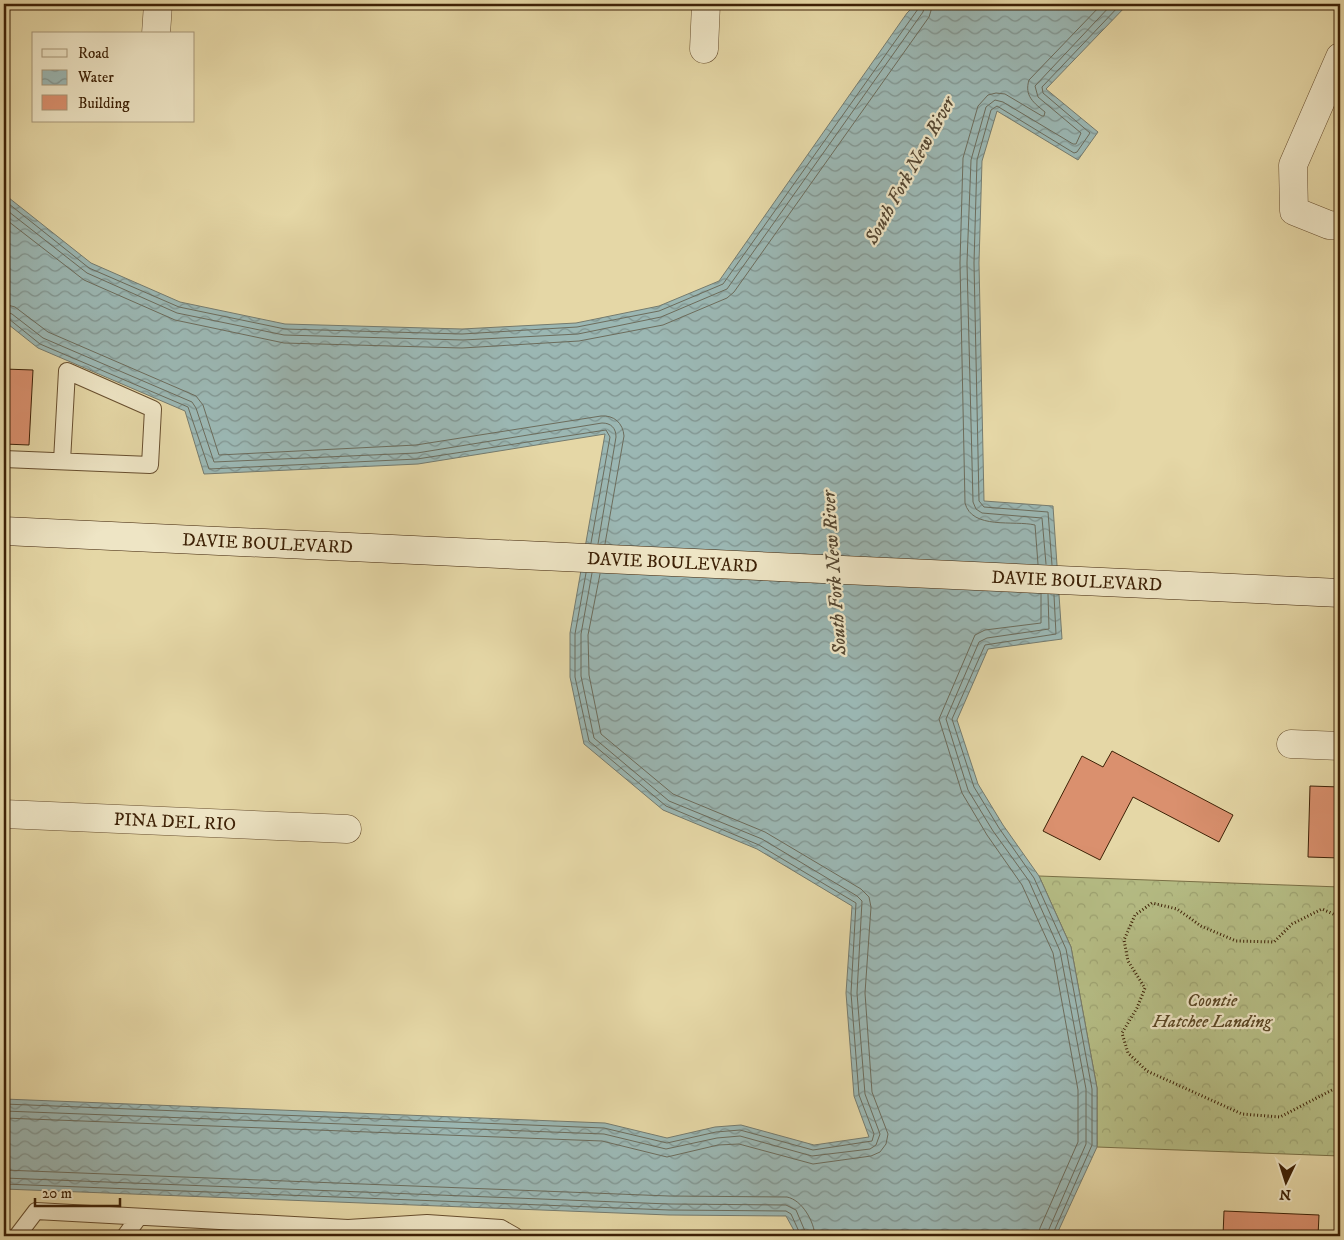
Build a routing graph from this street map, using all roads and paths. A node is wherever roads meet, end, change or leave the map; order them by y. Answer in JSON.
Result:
{"nodes":[{"id":1,"x":158,"y":4,"type":"edge"},
{"id":2,"x":706,"y":4,"type":"edge"},
{"id":3,"x":156,"y":32,"type":"edge"},
{"id":4,"x":704,"y":49,"type":"dead end"},
{"id":5,"x":1340,"y":57,"type":"edge"},
{"id":6,"x":1340,"y":226,"type":"edge"},
{"id":7,"x":4,"y":459,"type":"edge"},
{"id":8,"x":62,"y":461,"type":"junction"},
{"id":9,"x":4,"y":531,"type":"edge"},
{"id":10,"x":1340,"y":594,"type":"edge"},
{"id":11,"x":1291,"y":744,"type":"dead end"},
{"id":12,"x":1340,"y":746,"type":"edge"},
{"id":13,"x":4,"y":814,"type":"edge"},
{"id":14,"x":347,"y":829,"type":"dead end"},
{"id":15,"x":1340,"y":917,"type":"edge"},
{"id":16,"x":1340,"y":1091,"type":"edge"},
{"id":17,"x":139,"y":1217,"type":"junction"},
{"id":18,"x":232,"y":1222,"type":"junction"},
{"id":19,"x":345,"y":1232,"type":"edge"},
{"id":20,"x":17,"y":1236,"type":"edge"},
{"id":21,"x":125,"y":1236,"type":"edge"},
{"id":22,"x":221,"y":1236,"type":"edge"},
{"id":23,"x":515,"y":1236,"type":"edge"}],
"edges":[{"from":1,"to":3,"type":"main road"},
{"from":2,"to":4,"type":"main road"},
{"from":5,"to":6,"type":"main road"},
{"from":7,"to":8,"type":"lane"},
{"from":8,"to":8,"type":"lane"},
{"from":9,"to":10,"type":"main road","name":"DAVIE BOULEVARD"},
{"from":11,"to":12,"type":"main road"},
{"from":13,"to":14,"type":"main road","name":"PINA DEL RIO"},
{"from":15,"to":16,"type":"path"},
{"from":17,"to":18,"type":"lane"},
{"from":17,"to":20,"type":"lane"},
{"from":17,"to":21,"type":"lane"},
{"from":18,"to":19,"type":"lane"},
{"from":18,"to":22,"type":"lane"},
{"from":19,"to":23,"type":"lane"}]}
